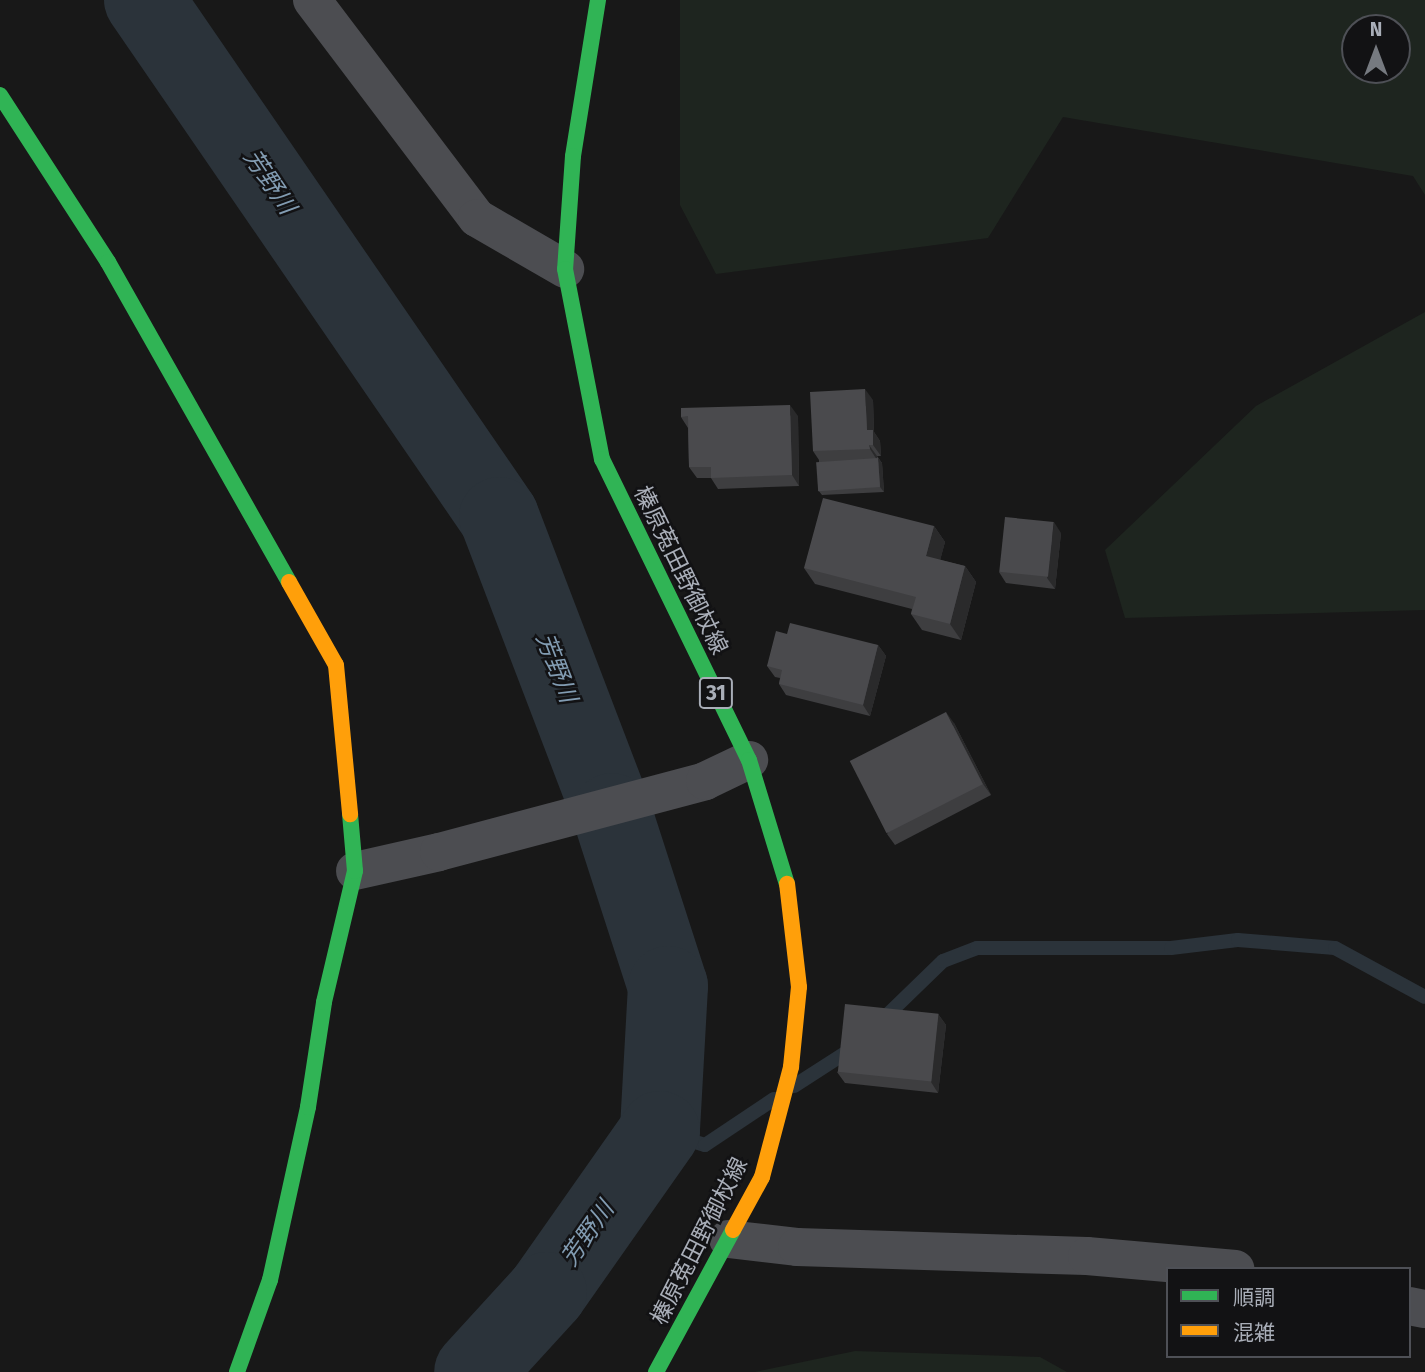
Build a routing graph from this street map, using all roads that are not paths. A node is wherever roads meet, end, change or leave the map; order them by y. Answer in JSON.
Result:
{"nodes":[{"id":1,"x":312,"y":0,"type":"edge"},
{"id":2,"x":598,"y":0,"type":"edge"},
{"id":3,"x":0,"y":95,"type":"edge"},
{"id":4,"x":565,"y":269,"type":"junction"},
{"id":5,"x":749,"y":760,"type":"junction"},
{"id":6,"x":355,"y":871,"type":"junction"},
{"id":7,"x":728,"y":1239,"type":"junction"},
{"id":8,"x":1212,"y":1267,"type":"edge"},
{"id":9,"x":237,"y":1372,"type":"edge"},
{"id":10,"x":656,"y":1372,"type":"edge"}],
"edges":[{"from":1,"to":4,"type":"street"},
{"from":2,"to":4,"type":"main road","name":"榛原菟田野御杖線","number":"31"},
{"from":3,"to":6,"type":"main road"},
{"from":4,"to":5,"type":"main road","name":"榛原菟田野御杖線","number":"31"},
{"from":5,"to":6,"type":"street"},
{"from":5,"to":7,"type":"main road","name":"榛原菟田野御杖線","number":"31"},
{"from":6,"to":9,"type":"main road"},
{"from":7,"to":8,"type":"street"},
{"from":7,"to":10,"type":"main road","name":"榛原菟田野御杖線","number":"31"}]}
